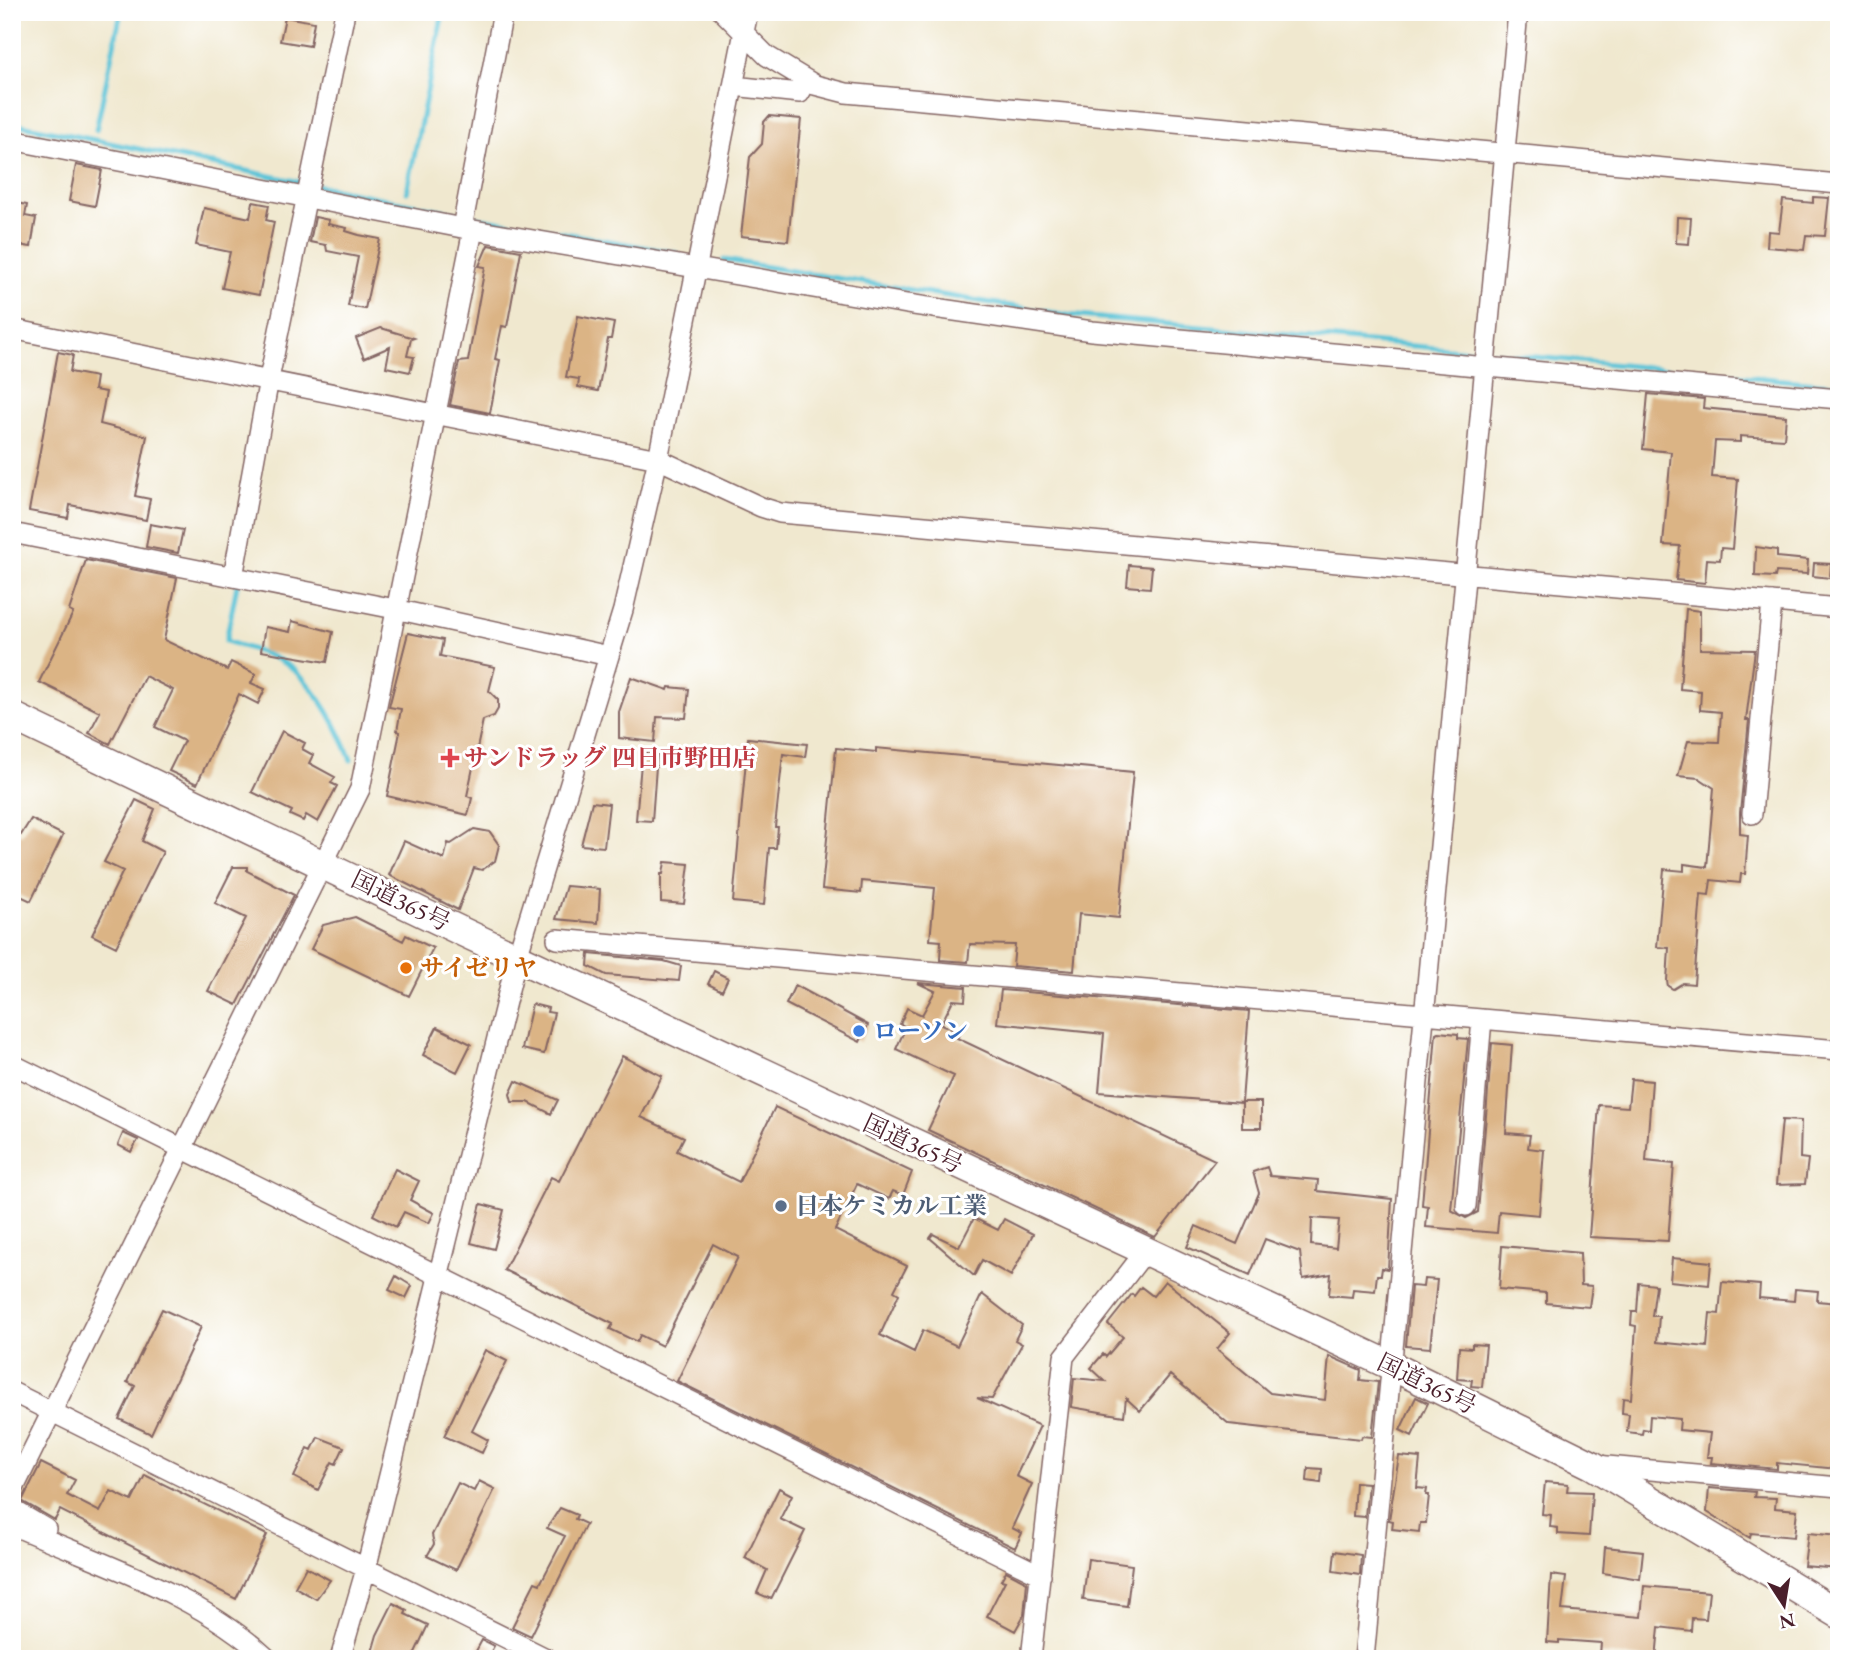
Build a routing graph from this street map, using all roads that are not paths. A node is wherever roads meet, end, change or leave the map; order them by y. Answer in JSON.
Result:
{"nodes":[{"id":1,"x":345,"y":12,"type":"edge"},
{"id":2,"x":503,"y":12,"type":"edge"},
{"id":3,"x":723,"y":12,"type":"edge"},
{"id":4,"x":748,"y":12,"type":"edge"},
{"id":5,"x":1518,"y":12,"type":"edge"},
{"id":6,"x":743,"y":36,"type":"junction"},
{"id":7,"x":807,"y":80,"type":"junction"},
{"id":8,"x":733,"y":86,"type":"junction"},
{"id":9,"x":12,"y":140,"type":"edge"},
{"id":10,"x":1505,"y":152,"type":"junction"},
{"id":11,"x":1839,"y":184,"type":"edge"},
{"id":12,"x":308,"y":197,"type":"junction"},
{"id":13,"x":466,"y":228,"type":"junction"},
{"id":14,"x":697,"y":268,"type":"junction"},
{"id":15,"x":12,"y":329,"type":"edge"},
{"id":16,"x":1485,"y":366,"type":"junction"},
{"id":17,"x":269,"y":379,"type":"junction"},
{"id":18,"x":1839,"y":399,"type":"edge"},
{"id":19,"x":435,"y":414,"type":"junction"},
{"id":20,"x":659,"y":459,"type":"junction"},
{"id":21,"x":12,"y":533,"type":"edge"},
{"id":22,"x":1465,"y":576,"type":"junction"},
{"id":23,"x":233,"y":577,"type":"junction"},
{"id":24,"x":1772,"y":602,"type":"junction"},
{"id":25,"x":1839,"y":608,"type":"edge"},
{"id":26,"x":395,"y":609,"type":"junction"},
{"id":27,"x":609,"y":656,"type":"junction"},
{"id":28,"x":12,"y":716,"type":"edge"},
{"id":29,"x":1752,"y":814,"type":"dead end"},
{"id":30,"x":325,"y":864,"type":"junction"},
{"id":31,"x":558,"y":939,"type":"dead end"},
{"id":32,"x":517,"y":957,"type":"junction"},
{"id":33,"x":1425,"y":1014,"type":"junction"},
{"id":34,"x":1482,"y":1019,"type":"junction"},
{"id":35,"x":1839,"y":1050,"type":"edge"},
{"id":36,"x":12,"y":1065,"type":"edge"},
{"id":37,"x":181,"y":1148,"type":"junction"},
{"id":38,"x":1466,"y":1206,"type":"dead end"},
{"id":39,"x":1144,"y":1253,"type":"junction"},
{"id":40,"x":440,"y":1275,"type":"junction"},
{"id":41,"x":1394,"y":1367,"type":"junction"},
{"id":42,"x":12,"y":1392,"type":"edge"},
{"id":43,"x":53,"y":1412,"type":"junction"},
{"id":44,"x":1592,"y":1465,"type":"junction"},
{"id":45,"x":1839,"y":1487,"type":"edge"},
{"id":46,"x":12,"y":1492,"type":"edge"},
{"id":47,"x":12,"y":1509,"type":"edge"},
{"id":48,"x":12,"y":1525,"type":"edge"},
{"id":49,"x":93,"y":1560,"type":"junction"},
{"id":50,"x":366,"y":1569,"type":"junction"},
{"id":51,"x":1041,"y":1575,"type":"junction"},
{"id":52,"x":1839,"y":1615,"type":"edge"},
{"id":53,"x":268,"y":1659,"type":"edge"},
{"id":54,"x":340,"y":1659,"type":"edge"},
{"id":55,"x":548,"y":1659,"type":"edge"},
{"id":56,"x":1031,"y":1659,"type":"edge"},
{"id":57,"x":1364,"y":1659,"type":"edge"}],
"edges":[{"from":1,"to":12,"type":"street"},
{"from":2,"to":13,"type":"street"},
{"from":3,"to":6,"type":"street"},
{"from":4,"to":6,"type":"street"},
{"from":5,"to":10,"type":"street"},
{"from":6,"to":7,"type":"street"},
{"from":6,"to":8,"type":"street"},
{"from":7,"to":8,"type":"street"},
{"from":7,"to":10,"type":"street"},
{"from":8,"to":14,"type":"street"},
{"from":9,"to":12,"type":"street"},
{"from":10,"to":11,"type":"street"},
{"from":10,"to":16,"type":"street"},
{"from":12,"to":13,"type":"street"},
{"from":12,"to":17,"type":"street"},
{"from":13,"to":14,"type":"street"},
{"from":13,"to":19,"type":"street"},
{"from":14,"to":16,"type":"street"},
{"from":14,"to":20,"type":"street"},
{"from":15,"to":17,"type":"street"},
{"from":16,"to":18,"type":"street"},
{"from":16,"to":22,"type":"street"},
{"from":17,"to":19,"type":"street"},
{"from":17,"to":23,"type":"street"},
{"from":19,"to":20,"type":"street"},
{"from":19,"to":26,"type":"street"},
{"from":20,"to":22,"type":"street"},
{"from":20,"to":27,"type":"street"},
{"from":21,"to":23,"type":"street"},
{"from":22,"to":24,"type":"street"},
{"from":22,"to":33,"type":"street"},
{"from":23,"to":26,"type":"street"},
{"from":24,"to":25,"type":"street"},
{"from":24,"to":29,"type":"street"},
{"from":26,"to":27,"type":"street"},
{"from":26,"to":30,"type":"street"},
{"from":27,"to":32,"type":"street"},
{"from":28,"to":30,"type":"highway","name":"国道365号"},
{"from":30,"to":32,"type":"highway","name":"国道365号"},
{"from":30,"to":37,"type":"street"},
{"from":31,"to":33,"type":"street"},
{"from":32,"to":39,"type":"highway","name":"国道365号"},
{"from":32,"to":40,"type":"street"},
{"from":33,"to":34,"type":"street"},
{"from":33,"to":41,"type":"street"},
{"from":34,"to":35,"type":"street"},
{"from":34,"to":38,"type":"street"},
{"from":36,"to":37,"type":"street"},
{"from":37,"to":40,"type":"street"},
{"from":37,"to":43,"type":"street"},
{"from":39,"to":41,"type":"highway","name":"国道365号"},
{"from":39,"to":51,"type":"street"},
{"from":40,"to":50,"type":"street"},
{"from":40,"to":51,"type":"street"},
{"from":41,"to":44,"type":"highway","name":"国道365号"},
{"from":41,"to":57,"type":"street"},
{"from":42,"to":43,"type":"street"},
{"from":43,"to":46,"type":"street"},
{"from":43,"to":50,"type":"street"},
{"from":44,"to":45,"type":"street"},
{"from":44,"to":52,"type":"highway","name":"国道365号"},
{"from":47,"to":49,"type":"street"},
{"from":48,"to":49,"type":"street"},
{"from":49,"to":53,"type":"street"},
{"from":50,"to":54,"type":"street"},
{"from":50,"to":55,"type":"street"},
{"from":51,"to":56,"type":"street"}]}
